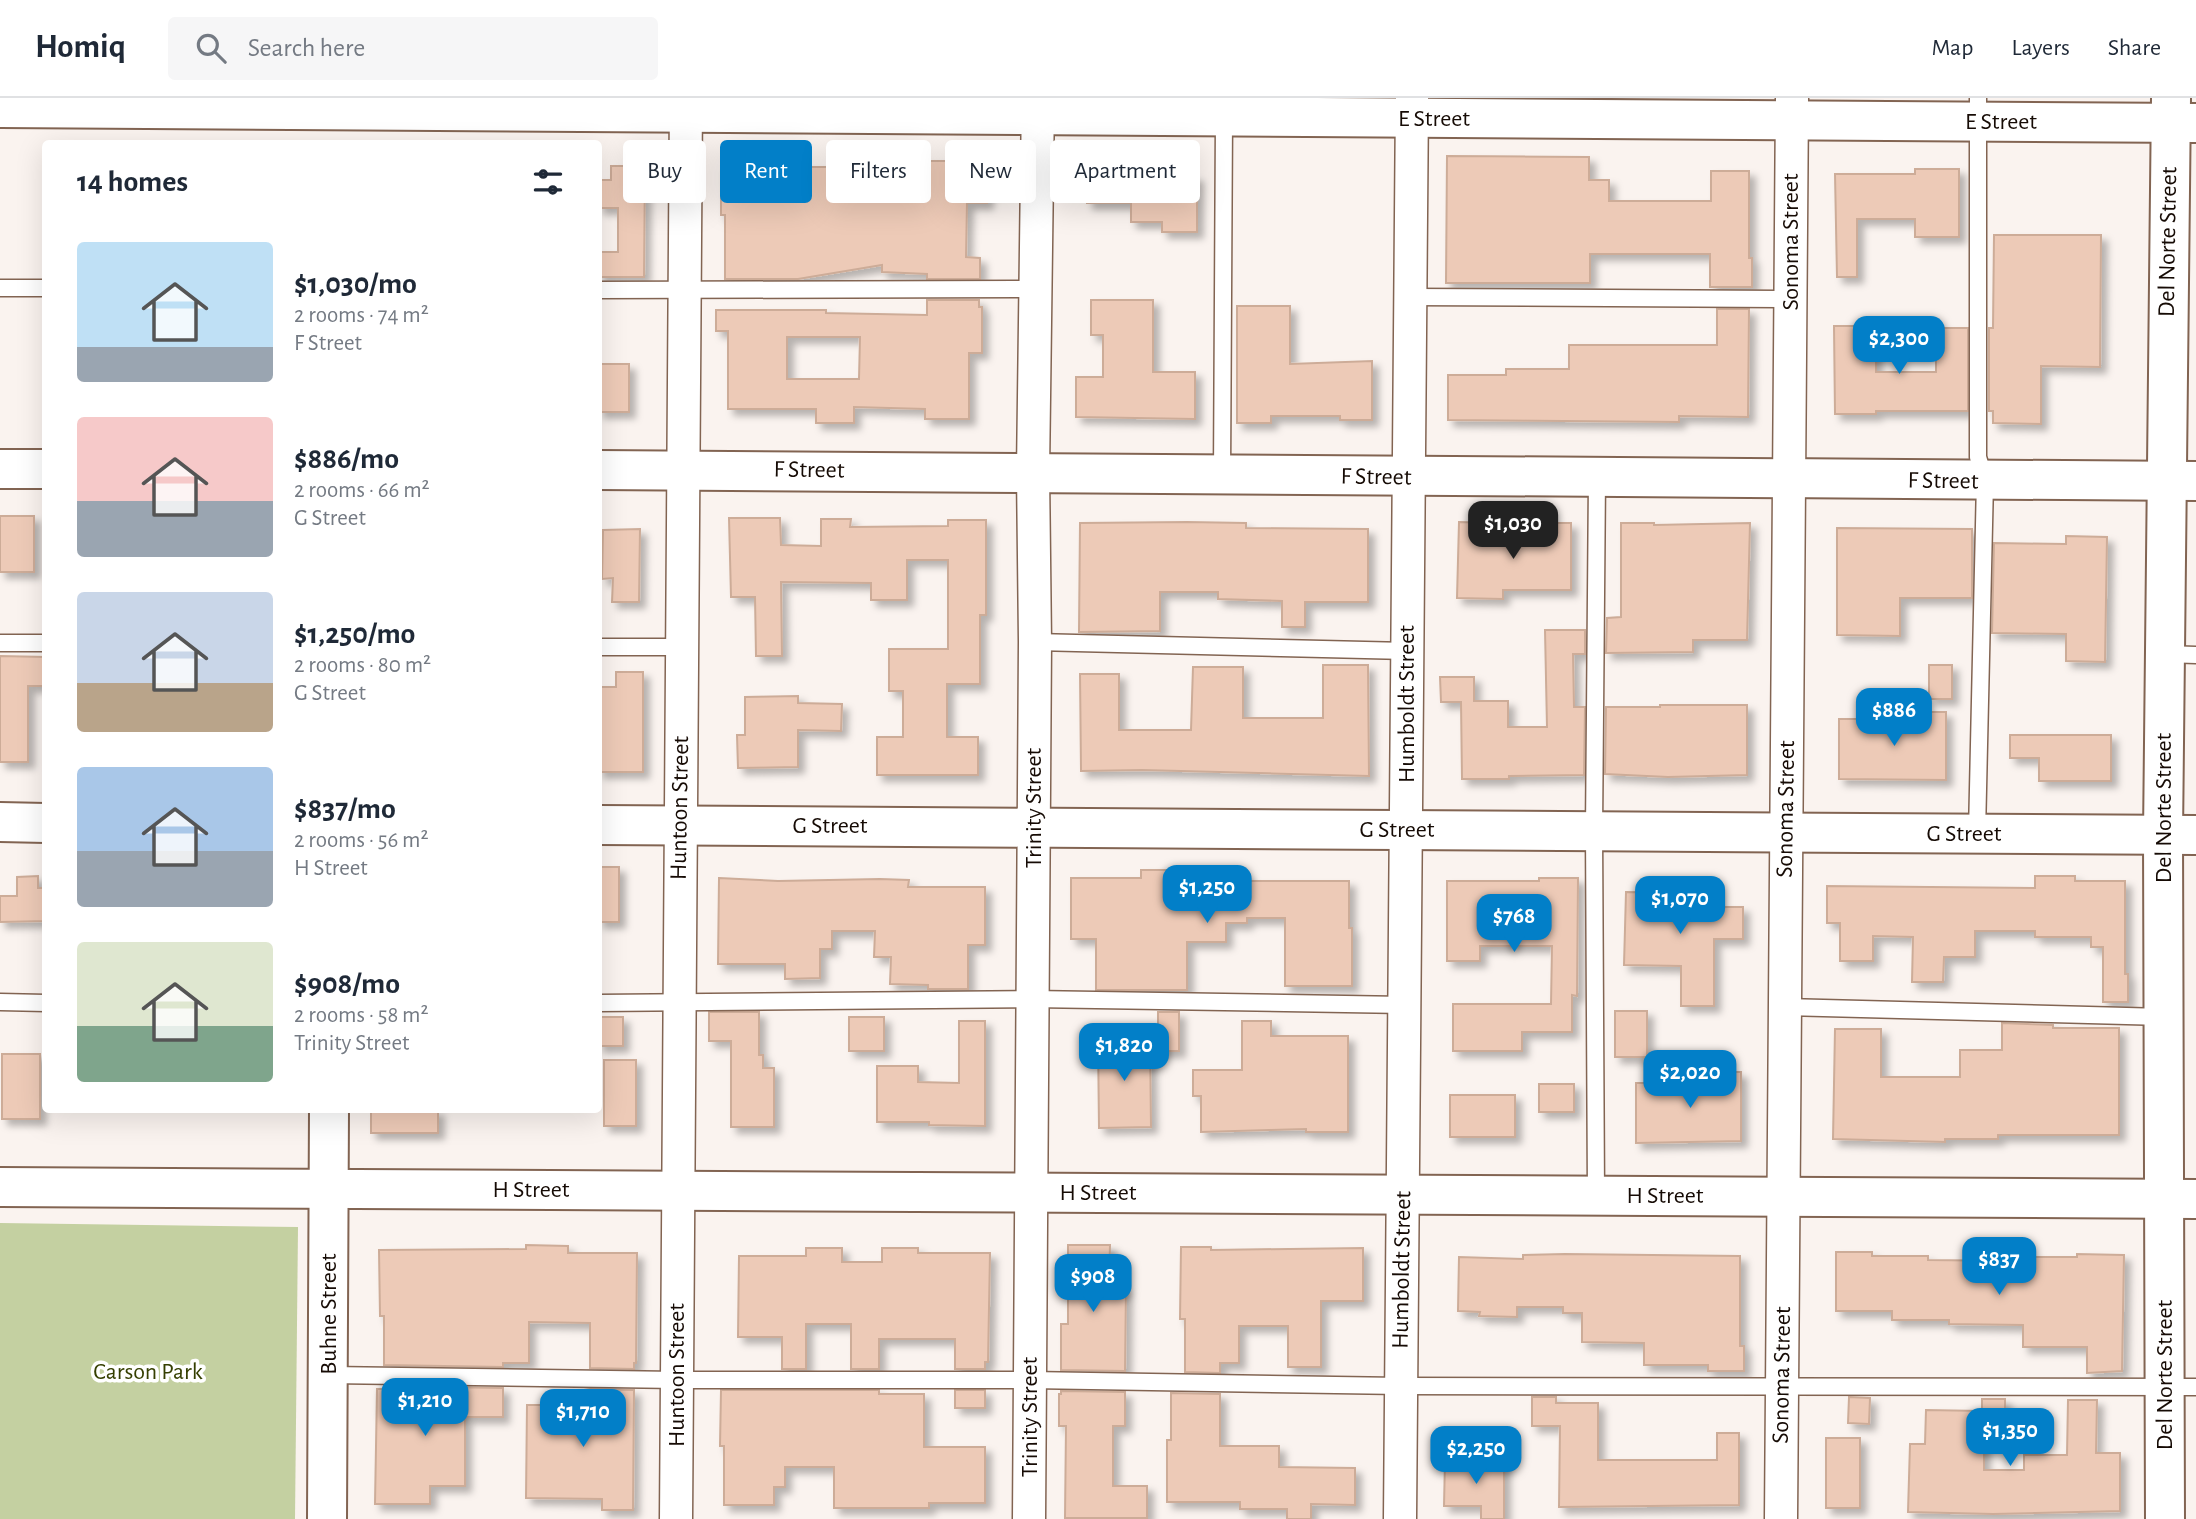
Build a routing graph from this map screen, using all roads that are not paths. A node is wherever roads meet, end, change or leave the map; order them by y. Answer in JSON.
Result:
{"nodes":[{"id":1,"x":685,"y":105,"type":"edge"},
{"id":2,"x":1038,"y":106,"type":"edge"},
{"id":3,"x":1224,"y":107,"type":"edge"},
{"id":4,"x":0,"y":108,"type":"edge"},
{"id":5,"x":1412,"y":108,"type":"edge"},
{"id":6,"x":1791,"y":110,"type":"edge"},
{"id":7,"x":1978,"y":110,"type":"edge"},
{"id":8,"x":2179,"y":115,"type":"edge"},
{"id":9,"x":335,"y":117,"type":"edge"},
{"id":10,"x":0,"y":288,"type":"edge"},
{"id":11,"x":42,"y":288,"type":"edge"},
{"id":12,"x":1037,"y":289,"type":"junction"},
{"id":13,"x":602,"y":290,"type":"edge"},
{"id":14,"x":683,"y":290,"type":"junction"},
{"id":15,"x":1410,"y":297,"type":"junction"},
{"id":16,"x":1790,"y":299,"type":"junction"},
{"id":17,"x":0,"y":469,"type":"edge"},
{"id":18,"x":683,"y":469,"type":"junction"},
{"id":19,"x":42,"y":470,"type":"edge"},
{"id":20,"x":602,"y":470,"type":"edge"},
{"id":21,"x":1033,"y":472,"type":"junction"},
{"id":22,"x":1222,"y":475,"type":"junction"},
{"id":23,"x":1408,"y":477,"type":"junction"},
{"id":24,"x":1597,"y":477,"type":"junction"},
{"id":25,"x":1788,"y":479,"type":"junction"},
{"id":26,"x":1984,"y":481,"type":"junction"},
{"id":27,"x":2181,"y":482,"type":"edge"},
{"id":28,"x":1035,"y":642,"type":"junction"},
{"id":29,"x":0,"y":643,"type":"edge"},
{"id":30,"x":42,"y":643,"type":"edge"},
{"id":31,"x":602,"y":647,"type":"edge"},
{"id":32,"x":682,"y":647,"type":"junction"},
{"id":33,"x":1407,"y":650,"type":"junction"},
{"id":34,"x":2180,"y":655,"type":"edge"},
{"id":35,"x":0,"y":822,"type":"edge"},
{"id":36,"x":42,"y":823,"type":"edge"},
{"id":37,"x":602,"y":825,"type":"edge"},
{"id":38,"x":680,"y":825,"type":"junction"},
{"id":39,"x":1033,"y":827,"type":"junction"},
{"id":40,"x":1406,"y":830,"type":"junction"},
{"id":41,"x":1594,"y":831,"type":"junction"},
{"id":42,"x":1786,"y":832,"type":"junction"},
{"id":43,"x":1977,"y":834,"type":"junction"},
{"id":44,"x":2180,"y":835,"type":"edge"},
{"id":45,"x":1032,"y":999,"type":"junction"},
{"id":46,"x":0,"y":1002,"type":"edge"},
{"id":47,"x":42,"y":1003,"type":"edge"},
{"id":48,"x":602,"y":1003,"type":"edge"},
{"id":49,"x":678,"y":1003,"type":"junction"},
{"id":50,"x":1405,"y":1004,"type":"junction"},
{"id":51,"x":1785,"y":1007,"type":"junction"},
{"id":52,"x":2164,"y":1017,"type":"junction"},
{"id":53,"x":329,"y":1113,"type":"edge"},
{"id":54,"x":0,"y":1187,"type":"edge"},
{"id":55,"x":329,"y":1189,"type":"junction"},
{"id":56,"x":677,"y":1191,"type":"junction"},
{"id":57,"x":1031,"y":1193,"type":"junction"},
{"id":58,"x":1403,"y":1195,"type":"junction"},
{"id":59,"x":1595,"y":1196,"type":"junction"},
{"id":60,"x":1783,"y":1197,"type":"junction"},
{"id":61,"x":2180,"y":1199,"type":"edge"},
{"id":62,"x":329,"y":1375,"type":"junction"},
{"id":63,"x":677,"y":1380,"type":"junction"},
{"id":64,"x":1030,"y":1380,"type":"junction"},
{"id":65,"x":1401,"y":1386,"type":"junction"},
{"id":66,"x":1782,"y":1386,"type":"junction"},
{"id":67,"x":2181,"y":1387,"type":"edge"},
{"id":68,"x":327,"y":1519,"type":"edge"},
{"id":69,"x":676,"y":1519,"type":"edge"},
{"id":70,"x":1029,"y":1519,"type":"edge"},
{"id":71,"x":1400,"y":1519,"type":"edge"},
{"id":72,"x":1781,"y":1519,"type":"edge"},
{"id":73,"x":2165,"y":1519,"type":"edge"}],
"edges":[{"from":1,"to":2,"type":"street","name":"E Street"},
{"from":1,"to":9,"type":"street","name":"E Street"},
{"from":1,"to":14,"type":"street","name":"Huntoon Street"},
{"from":2,"to":3,"type":"street","name":"E Street"},
{"from":2,"to":12,"type":"street","name":"Trinity Street"},
{"from":3,"to":5,"type":"street","name":"E Street"},
{"from":3,"to":22,"type":"lane"},
{"from":4,"to":9,"type":"street","name":"E Street"},
{"from":5,"to":6,"type":"street","name":"E Street"},
{"from":5,"to":15,"type":"street","name":"Humboldt Street"},
{"from":6,"to":7,"type":"street","name":"E Street"},
{"from":6,"to":16,"type":"street","name":"Sonoma Street"},
{"from":7,"to":8,"type":"street","name":"E Street"},
{"from":7,"to":26,"type":"lane"},
{"from":8,"to":27,"type":"street","name":"Del Norte Street"},
{"from":10,"to":11,"type":"lane"},
{"from":12,"to":14,"type":"lane"},
{"from":12,"to":21,"type":"street","name":"Trinity Street"},
{"from":13,"to":14,"type":"lane"},
{"from":14,"to":18,"type":"street","name":"Huntoon Street"},
{"from":15,"to":16,"type":"lane"},
{"from":15,"to":23,"type":"street","name":"Humboldt Street"},
{"from":16,"to":25,"type":"street","name":"Sonoma Street"},
{"from":17,"to":19,"type":"street"},
{"from":18,"to":20,"type":"street","name":"F Street"},
{"from":18,"to":21,"type":"street","name":"F Street"},
{"from":18,"to":32,"type":"street","name":"Huntoon Street"},
{"from":21,"to":22,"type":"street","name":"F Street"},
{"from":21,"to":28,"type":"street","name":"Trinity Street"},
{"from":22,"to":23,"type":"street","name":"F Street"},
{"from":23,"to":24,"type":"street","name":"F Street"},
{"from":23,"to":33,"type":"street","name":"Humboldt Street"},
{"from":24,"to":25,"type":"street","name":"F Street"},
{"from":24,"to":41,"type":"lane"},
{"from":25,"to":26,"type":"street","name":"F Street"},
{"from":25,"to":42,"type":"street","name":"Sonoma Street"},
{"from":26,"to":27,"type":"street","name":"F Street"},
{"from":26,"to":43,"type":"lane"},
{"from":27,"to":34,"type":"street","name":"Del Norte Street"},
{"from":28,"to":33,"type":"lane"},
{"from":28,"to":39,"type":"street","name":"Trinity Street"},
{"from":29,"to":30,"type":"lane"},
{"from":31,"to":32,"type":"lane"},
{"from":32,"to":38,"type":"street","name":"Huntoon Street"},
{"from":33,"to":40,"type":"street","name":"Humboldt Street"},
{"from":34,"to":44,"type":"street","name":"Del Norte Street"},
{"from":35,"to":36,"type":"street"},
{"from":37,"to":38,"type":"street","name":"G Street"},
{"from":38,"to":39,"type":"street","name":"G Street"},
{"from":38,"to":49,"type":"street","name":"Huntoon Street"},
{"from":39,"to":40,"type":"street","name":"G Street"},
{"from":39,"to":45,"type":"street","name":"Trinity Street"},
{"from":40,"to":41,"type":"street","name":"G Street"},
{"from":40,"to":50,"type":"street","name":"Humboldt Street"},
{"from":41,"to":42,"type":"street","name":"G Street"},
{"from":41,"to":59,"type":"lane"},
{"from":42,"to":43,"type":"street","name":"G Street"},
{"from":42,"to":51,"type":"street","name":"Sonoma Street"},
{"from":43,"to":44,"type":"street","name":"G Street"},
{"from":44,"to":52,"type":"street","name":"Del Norte Street"},
{"from":45,"to":49,"type":"lane"},
{"from":45,"to":50,"type":"lane"},
{"from":45,"to":57,"type":"street","name":"Trinity Street"},
{"from":46,"to":47,"type":"lane"},
{"from":48,"to":49,"type":"lane"},
{"from":49,"to":56,"type":"street","name":"Huntoon Street"},
{"from":50,"to":58,"type":"street","name":"Humboldt Street"},
{"from":51,"to":52,"type":"lane"},
{"from":51,"to":60,"type":"street","name":"Sonoma Street"},
{"from":52,"to":61,"type":"street","name":"Del Norte Street"},
{"from":53,"to":55,"type":"street","name":"Buhne Street"},
{"from":54,"to":55,"type":"street","name":"H Street"},
{"from":55,"to":56,"type":"street","name":"H Street"},
{"from":55,"to":62,"type":"street","name":"Buhne Street"},
{"from":56,"to":57,"type":"street","name":"H Street"},
{"from":56,"to":63,"type":"street","name":"Huntoon Street"},
{"from":57,"to":58,"type":"street","name":"H Street"},
{"from":57,"to":64,"type":"street","name":"Trinity Street"},
{"from":58,"to":59,"type":"street","name":"H Street"},
{"from":58,"to":65,"type":"street","name":"Humboldt Street"},
{"from":59,"to":60,"type":"street","name":"H Street"},
{"from":60,"to":61,"type":"street","name":"H Street"},
{"from":60,"to":66,"type":"street","name":"Sonoma Street"},
{"from":61,"to":67,"type":"street","name":"Del Norte Street"},
{"from":62,"to":63,"type":"lane"},
{"from":62,"to":68,"type":"street","name":"Buhne Street"},
{"from":63,"to":64,"type":"lane"},
{"from":63,"to":69,"type":"street","name":"Huntoon Street"},
{"from":64,"to":65,"type":"lane"},
{"from":64,"to":70,"type":"street","name":"Trinity Street"},
{"from":65,"to":66,"type":"lane"},
{"from":65,"to":71,"type":"street","name":"Humboldt Street"},
{"from":66,"to":67,"type":"lane"},
{"from":66,"to":72,"type":"street","name":"Sonoma Street"},
{"from":67,"to":73,"type":"street","name":"Del Norte Street"}]}
